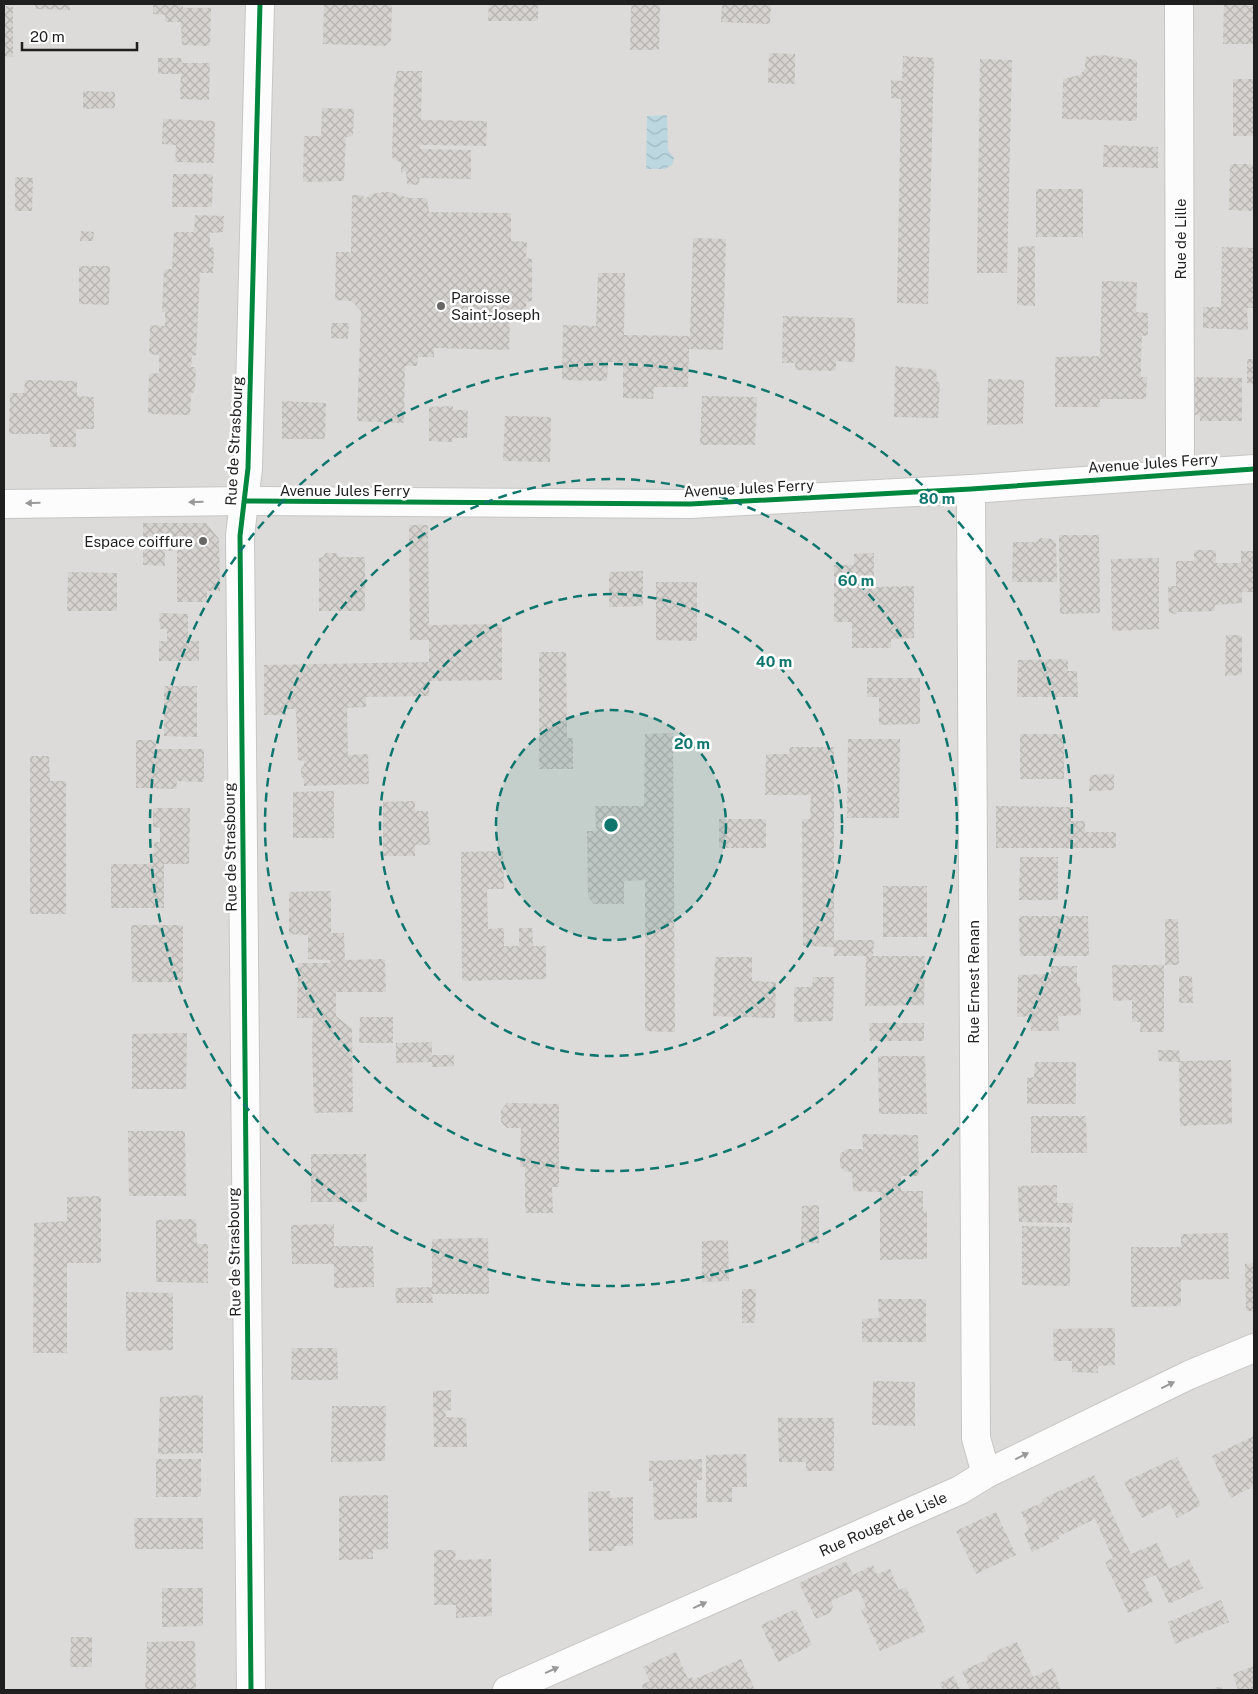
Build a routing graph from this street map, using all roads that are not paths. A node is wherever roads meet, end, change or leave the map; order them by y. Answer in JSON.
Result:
{"nodes":[{"id":1,"x":260,"y":4,"type":"edge"},
{"id":2,"x":1179,"y":4,"type":"edge"},
{"id":3,"x":1254,"y":469,"type":"edge"},
{"id":4,"x":1180,"y":474,"type":"junction"},
{"id":5,"x":971,"y":490,"type":"junction"},
{"id":6,"x":244,"y":501,"type":"junction"},
{"id":7,"x":4,"y":504,"type":"edge"},
{"id":8,"x":1254,"y":1348,"type":"edge"},
{"id":9,"x":986,"y":1474,"type":"junction"},
{"id":10,"x":251,"y":1690,"type":"edge"},
{"id":11,"x":507,"y":1690,"type":"edge"}],
"edges":[{"from":1,"to":6,"type":"street","name":"Rue de Strasbourg"},
{"from":2,"to":4,"type":"street","name":"Rue de Lille"},
{"from":3,"to":4,"type":"street","name":"Avenue Jules Ferry"},
{"from":4,"to":5,"type":"street","name":"Avenue Jules Ferry"},
{"from":5,"to":6,"type":"street","name":"Avenue Jules Ferry"},
{"from":5,"to":9,"type":"street","name":"Rue Ernest Renan"},
{"from":6,"to":7,"type":"street","name":"Avenue Jules Ferry","one_way":true},
{"from":6,"to":10,"type":"street","name":"Rue de Strasbourg"},
{"from":9,"to":8,"type":"street","name":"Rue Rouget de Lisle","one_way":true},
{"from":11,"to":9,"type":"street","name":"Rue Rouget de Lisle","one_way":true}]}
